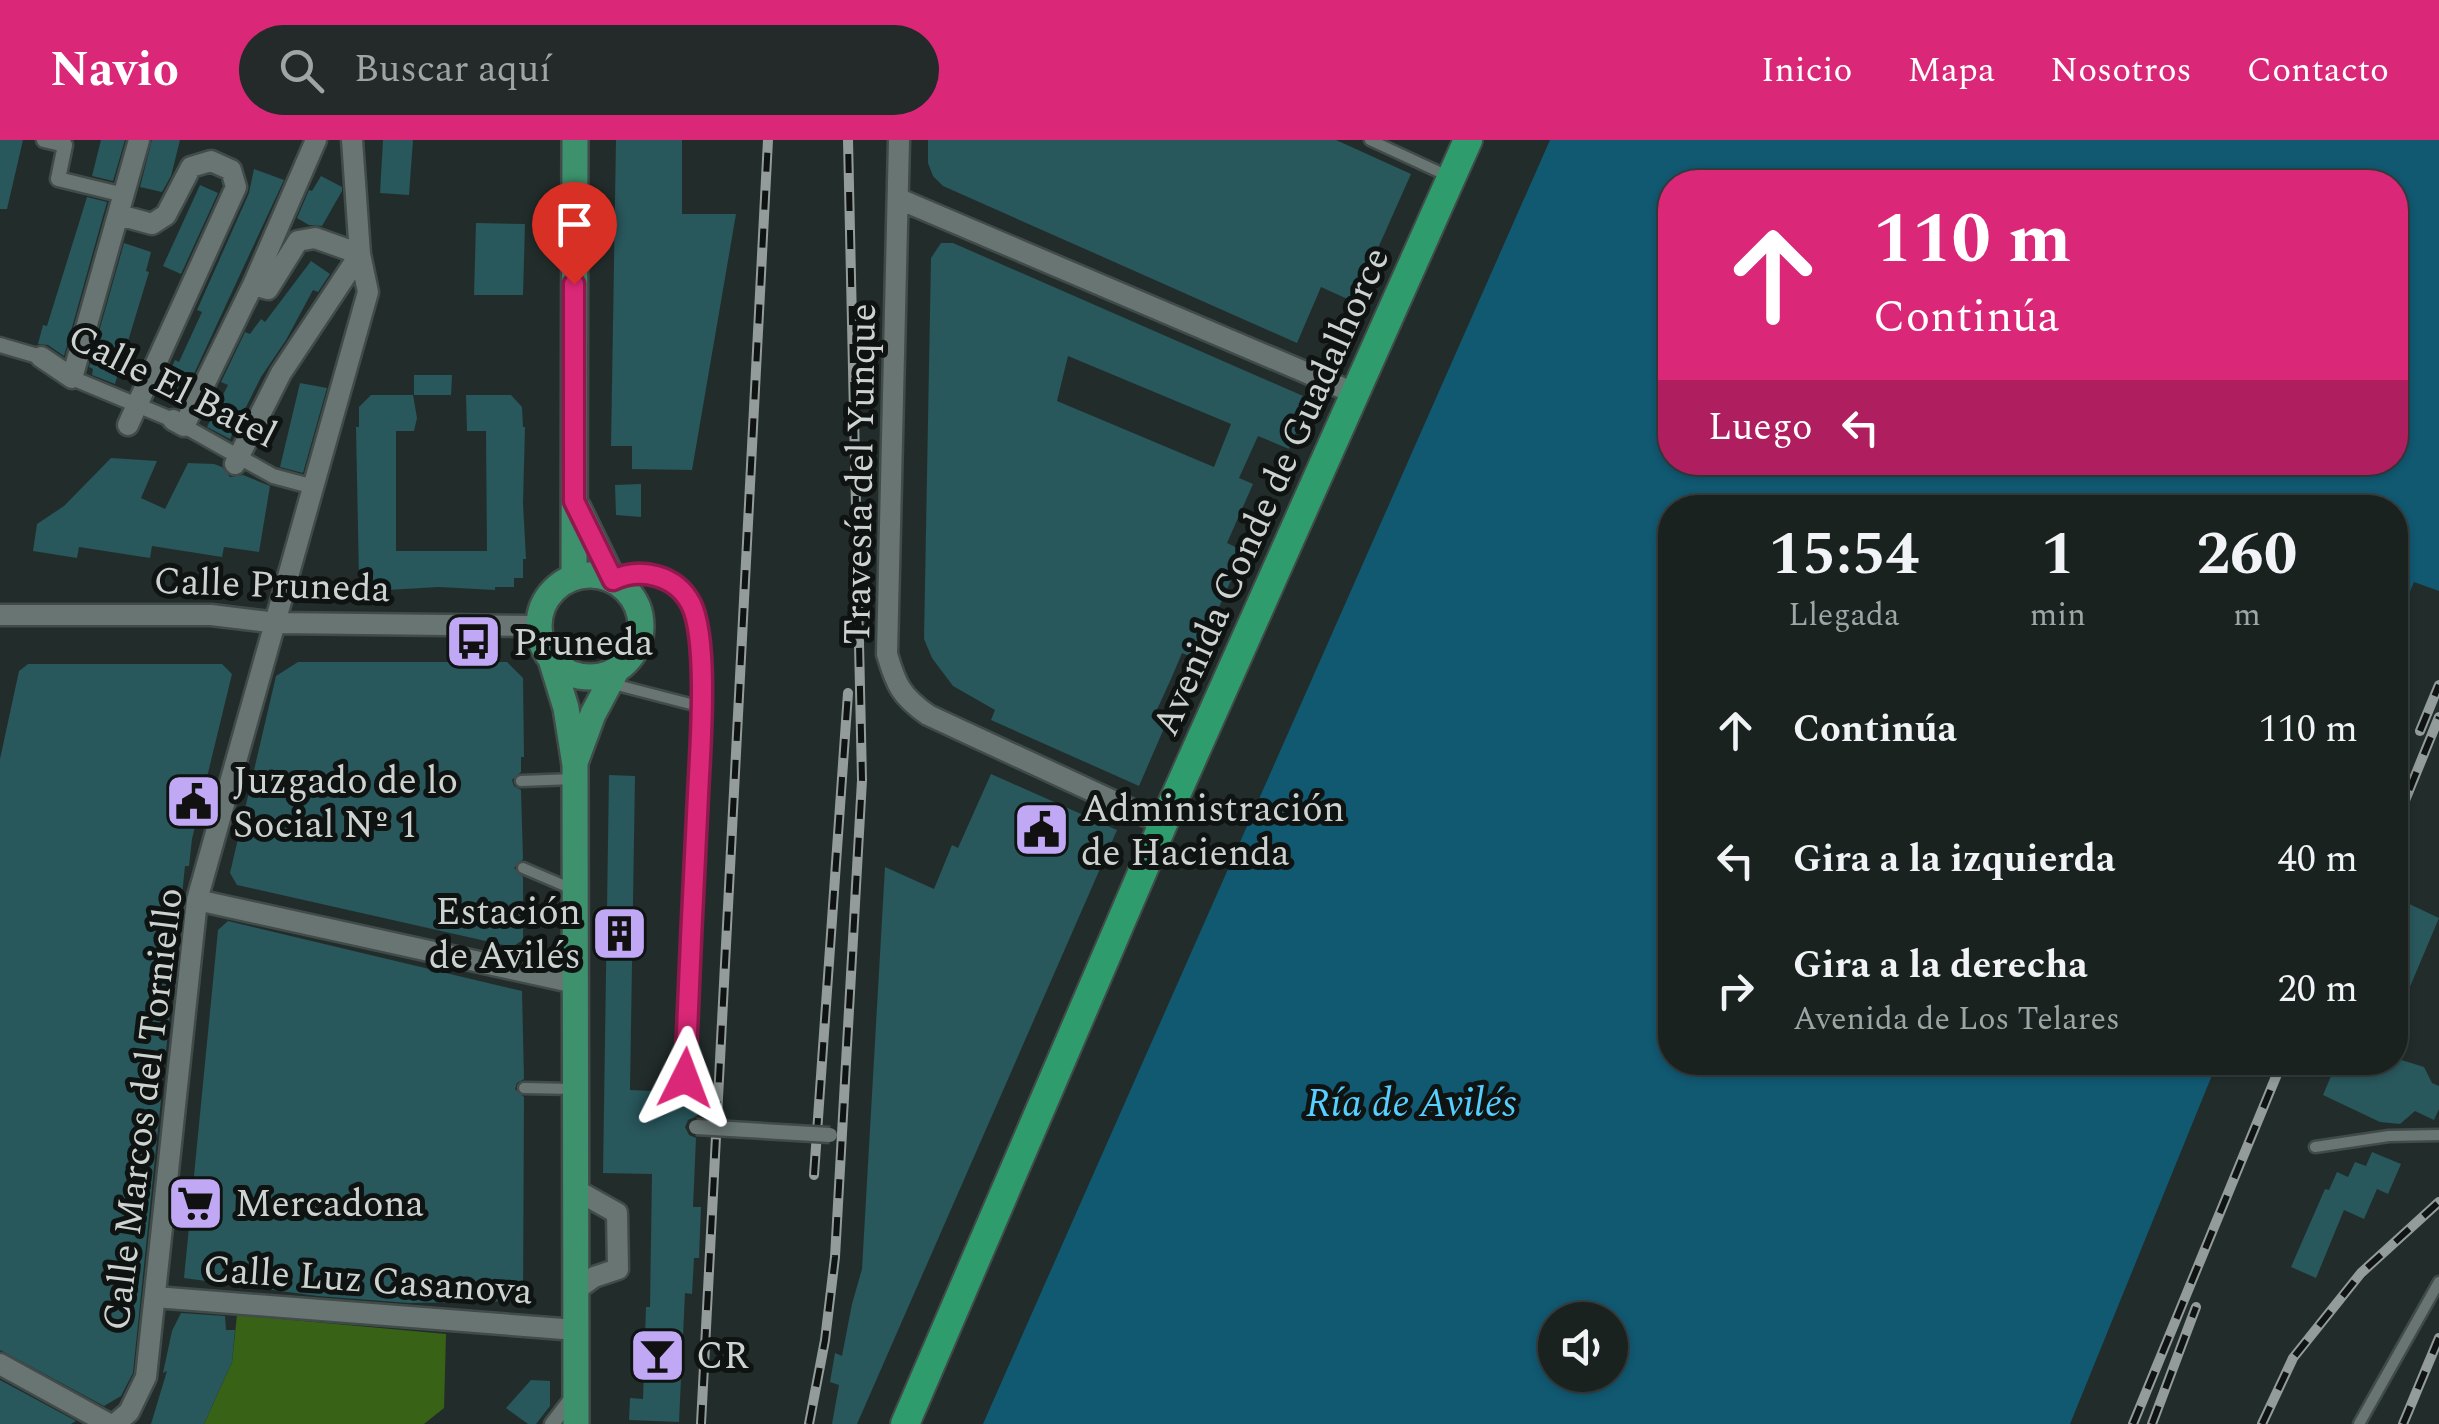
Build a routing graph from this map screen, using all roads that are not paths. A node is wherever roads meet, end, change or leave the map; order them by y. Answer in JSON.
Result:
{"nodes":[{"id":1,"x":44,"y":140,"type":"edge"},
{"id":2,"x":140,"y":140,"type":"edge"},
{"id":3,"x":316,"y":140,"type":"edge"},
{"id":4,"x":352,"y":140,"type":"edge"},
{"id":5,"x":575,"y":140,"type":"edge"},
{"id":6,"x":899,"y":140,"type":"edge"},
{"id":7,"x":1370,"y":140,"type":"edge"},
{"id":8,"x":1468,"y":140,"type":"edge"},
{"id":9,"x":1451,"y":177,"type":"junction"},
{"id":10,"x":899,"y":199,"type":"junction"},
{"id":11,"x":122,"y":205,"type":"junction"},
{"id":12,"x":360,"y":254,"type":"junction"},
{"id":13,"x":253,"y":286,"type":"junction"},
{"id":14,"x":0,"y":345,"type":"edge"},
{"id":15,"x":41,"y":356,"type":"joint"},
{"id":16,"x":72,"y":378,"type":"junction"},
{"id":17,"x":1354,"y":394,"type":"junction"},
{"id":18,"x":132,"y":415,"type":"junction"},
{"id":19,"x":178,"y":423,"type":"junction"},
{"id":20,"x":237,"y":461,"type":"junction"},
{"id":21,"x":314,"y":487,"type":"junction"},
{"id":22,"x":574,"y":501,"type":"junction"},
{"id":23,"x":574,"y":577,"type":"junction"},
{"id":24,"x":613,"y":580,"type":"junction"},
{"id":25,"x":1,"y":618,"type":"edge"},
{"id":26,"x":277,"y":623,"type":"junction"},
{"id":27,"x":539,"y":626,"type":"junction"},
{"id":28,"x":551,"y":659,"type":"junction"},
{"id":29,"x":612,"y":677,"type":"junction"},
{"id":30,"x":639,"y":691,"type":"junction"},
{"id":31,"x":702,"y":707,"type":"junction"},
{"id":32,"x":593,"y":714,"type":"junction"},
{"id":33,"x":575,"y":772,"type":"junction"},
{"id":34,"x":521,"y":781,"type":"dead end"},
{"id":35,"x":1163,"y":824,"type":"junction"},
{"id":36,"x":523,"y":868,"type":"dead end"},
{"id":37,"x":575,"y":891,"type":"junction"},
{"id":38,"x":198,"y":900,"type":"junction"},
{"id":39,"x":575,"y":983,"type":"junction"},
{"id":40,"x":685,"y":1078,"type":"dead end"},
{"id":41,"x":524,"y":1088,"type":"dead end"},
{"id":42,"x":575,"y":1089,"type":"junction"},
{"id":43,"x":696,"y":1127,"type":"dead end"},
{"id":44,"x":830,"y":1135,"type":"dead end"},
{"id":45,"x":2439,"y":1135,"type":"edge"},
{"id":46,"x":2315,"y":1148,"type":"dead end"},
{"id":47,"x":576,"y":1190,"type":"junction"},
{"id":48,"x":2439,"y":1282,"type":"edge"},
{"id":49,"x":576,"y":1290,"type":"junction"},
{"id":50,"x":156,"y":1298,"type":"junction"},
{"id":51,"x":576,"y":1330,"type":"junction"},
{"id":52,"x":0,"y":1364,"type":"edge"},
{"id":53,"x":576,"y":1393,"type":"junction"},
{"id":54,"x":112,"y":1424,"type":"edge"},
{"id":55,"x":552,"y":1424,"type":"edge"},
{"id":56,"x":576,"y":1424,"type":"edge"},
{"id":57,"x":906,"y":1424,"type":"edge"},
{"id":58,"x":2360,"y":1424,"type":"edge"}],
"edges":[{"from":1,"to":11,"type":"street"},
{"from":2,"to":11,"type":"street"},
{"from":3,"to":13,"type":"street"},
{"from":4,"to":12,"type":"street","name":"Calle Marcos del Torniello"},
{"from":5,"to":22,"type":"main road"},
{"from":6,"to":10,"type":"street","name":"Travesía del Yunque"},
{"from":7,"to":9,"type":"lane"},
{"from":8,"to":9,"type":"highway","name":"Avenida Conde de Guadalhorce"},
{"from":9,"to":17,"type":"highway","name":"Avenida Conde de Guadalhorce"},
{"from":10,"to":17,"type":"street"},
{"from":10,"to":35,"type":"street","name":"Travesía del Yunque"},
{"from":11,"to":16,"type":"street"},
{"from":11,"to":18,"type":"street"},
{"from":12,"to":13,"type":"street"},
{"from":12,"to":20,"type":"street"},
{"from":12,"to":21,"type":"street","name":"Calle Marcos del Torniello"},
{"from":13,"to":19,"type":"street"},
{"from":14,"to":15,"type":"street","name":"Calle El Batel"},
{"from":15,"to":16,"type":"street","name":"Calle El Batel"},
{"from":16,"to":18,"type":"street","name":"Calle El Batel"},
{"from":17,"to":35,"type":"highway","name":"Avenida Conde de Guadalhorce"},
{"from":18,"to":19,"type":"street","name":"Calle El Batel"},
{"from":19,"to":20,"type":"street","name":"Calle El Batel"},
{"from":20,"to":21,"type":"street","name":"Calle El Batel"},
{"from":21,"to":26,"type":"street","name":"Calle Marcos del Torniello"},
{"from":22,"to":23,"type":"main road"},
{"from":22,"to":24,"type":"main road"},
{"from":23,"to":24,"type":"main road"},
{"from":23,"to":27,"type":"main road"},
{"from":24,"to":29,"type":"main road"},
{"from":24,"to":31,"type":"lane"},
{"from":25,"to":26,"type":"street","name":"Calle Pruneda"},
{"from":26,"to":27,"type":"street","name":"Calle Pruneda"},
{"from":26,"to":38,"type":"street","name":"Calle Marcos del Torniello"},
{"from":27,"to":28,"type":"main road"},
{"from":28,"to":29,"type":"main road"},
{"from":28,"to":33,"type":"main road"},
{"from":29,"to":30,"type":"lane"},
{"from":29,"to":32,"type":"main road"},
{"from":30,"to":31,"type":"lane"},
{"from":30,"to":32,"type":"lane"},
{"from":31,"to":40,"type":"lane"},
{"from":32,"to":33,"type":"main road"},
{"from":33,"to":34,"type":"lane"},
{"from":33,"to":37,"type":"main road"},
{"from":35,"to":57,"type":"highway","name":"Avenida Conde de Guadalhorce"},
{"from":36,"to":37,"type":"lane"},
{"from":37,"to":39,"type":"main road"},
{"from":38,"to":39,"type":"street"},
{"from":38,"to":50,"type":"street","name":"Calle Marcos del Torniello"},
{"from":39,"to":42,"type":"main road"},
{"from":41,"to":42,"type":"lane"},
{"from":42,"to":47,"type":"main road"},
{"from":43,"to":44,"type":"street","bridge":true},
{"from":45,"to":46,"type":"lane"},
{"from":47,"to":49,"type":"main road"},
{"from":47,"to":49,"type":"street"},
{"from":48,"to":58,"type":"lane"},
{"from":49,"to":51,"type":"main road"},
{"from":50,"to":51,"type":"street","name":"Calle Luz Casanova"},
{"from":50,"to":54,"type":"street","name":"Calle Marcos del Torniello"},
{"from":51,"to":53,"type":"main road"},
{"from":52,"to":54,"type":"street"},
{"from":53,"to":55,"type":"street"},
{"from":53,"to":56,"type":"main road"}]}
